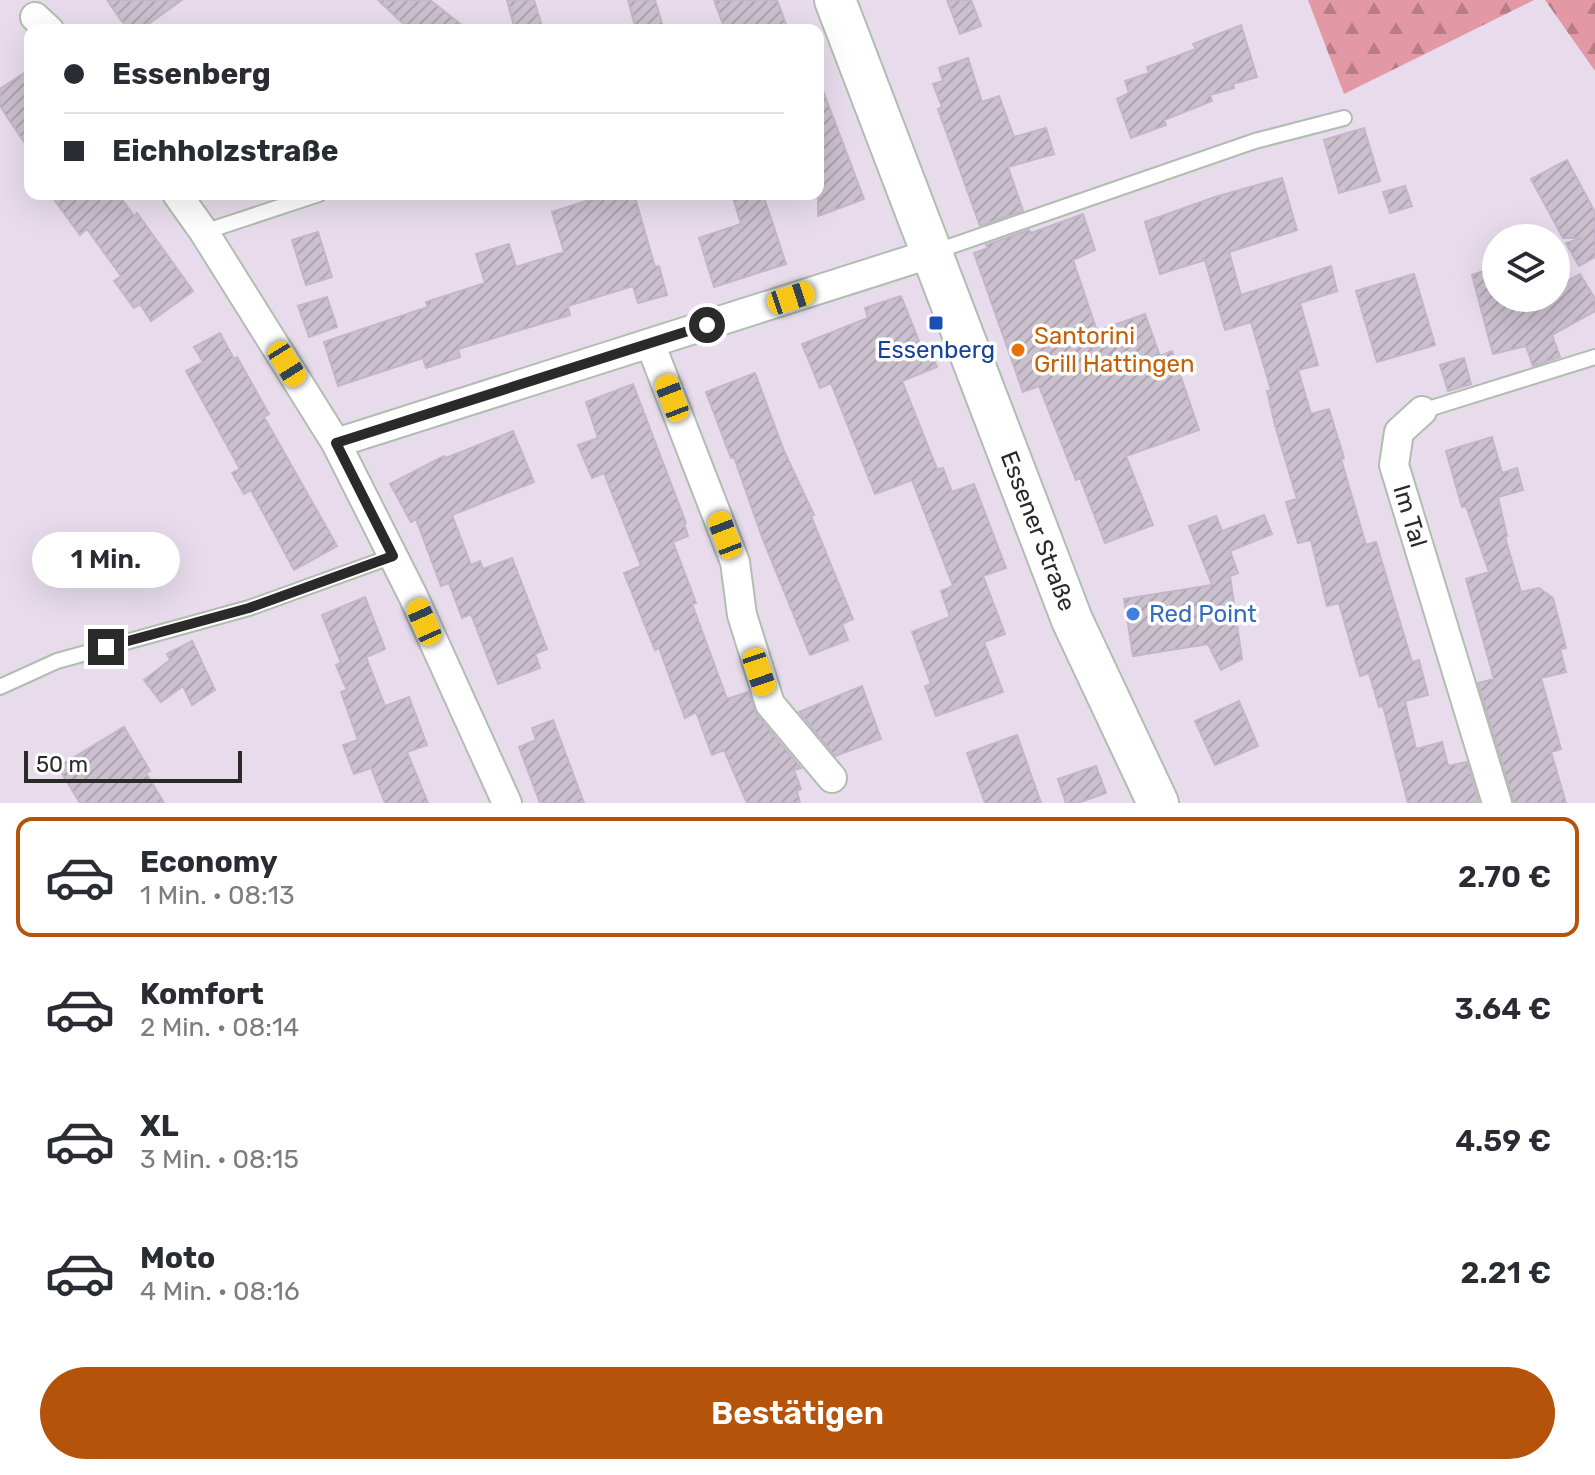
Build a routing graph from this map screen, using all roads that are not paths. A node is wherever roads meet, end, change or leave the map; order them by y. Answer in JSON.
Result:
{"nodes":[{"id":1,"x":835,"y":0,"type":"edge"},
{"id":2,"x":1344,"y":118,"type":"dead end"},
{"id":3,"x":181,"y":200,"type":"edge"},
{"id":4,"x":301,"y":200,"type":"edge"},
{"id":5,"x":204,"y":232,"type":"junction"},
{"id":6,"x":933,"y":253,"type":"junction"},
{"id":7,"x":650,"y":343,"type":"junction"},
{"id":8,"x":1595,"y":357,"type":"edge"},
{"id":9,"x":1422,"y":411,"type":"joint"},
{"id":10,"x":336,"y":443,"type":"junction"},
{"id":11,"x":393,"y":556,"type":"junction"},
{"id":12,"x":0,"y":687,"type":"edge"},
{"id":13,"x":832,"y":778,"type":"dead end"},
{"id":14,"x":507,"y":803,"type":"edge"},
{"id":15,"x":1158,"y":803,"type":"edge"},
{"id":16,"x":1497,"y":803,"type":"edge"}],
"edges":[{"from":1,"to":6,"type":"street","name":"Essener Straße"},
{"from":2,"to":6,"type":"lane"},
{"from":3,"to":5,"type":"street"},
{"from":4,"to":5,"type":"lane"},
{"from":5,"to":10,"type":"street"},
{"from":6,"to":7,"type":"street"},
{"from":6,"to":15,"type":"street","name":"Essener Straße"},
{"from":7,"to":10,"type":"street"},
{"from":7,"to":13,"type":"street"},
{"from":8,"to":9,"type":"lane","name":"Im Tal"},
{"from":9,"to":16,"type":"street","name":"Im Tal"},
{"from":10,"to":11,"type":"street"},
{"from":11,"to":12,"type":"lane"},
{"from":11,"to":14,"type":"street"}]}
